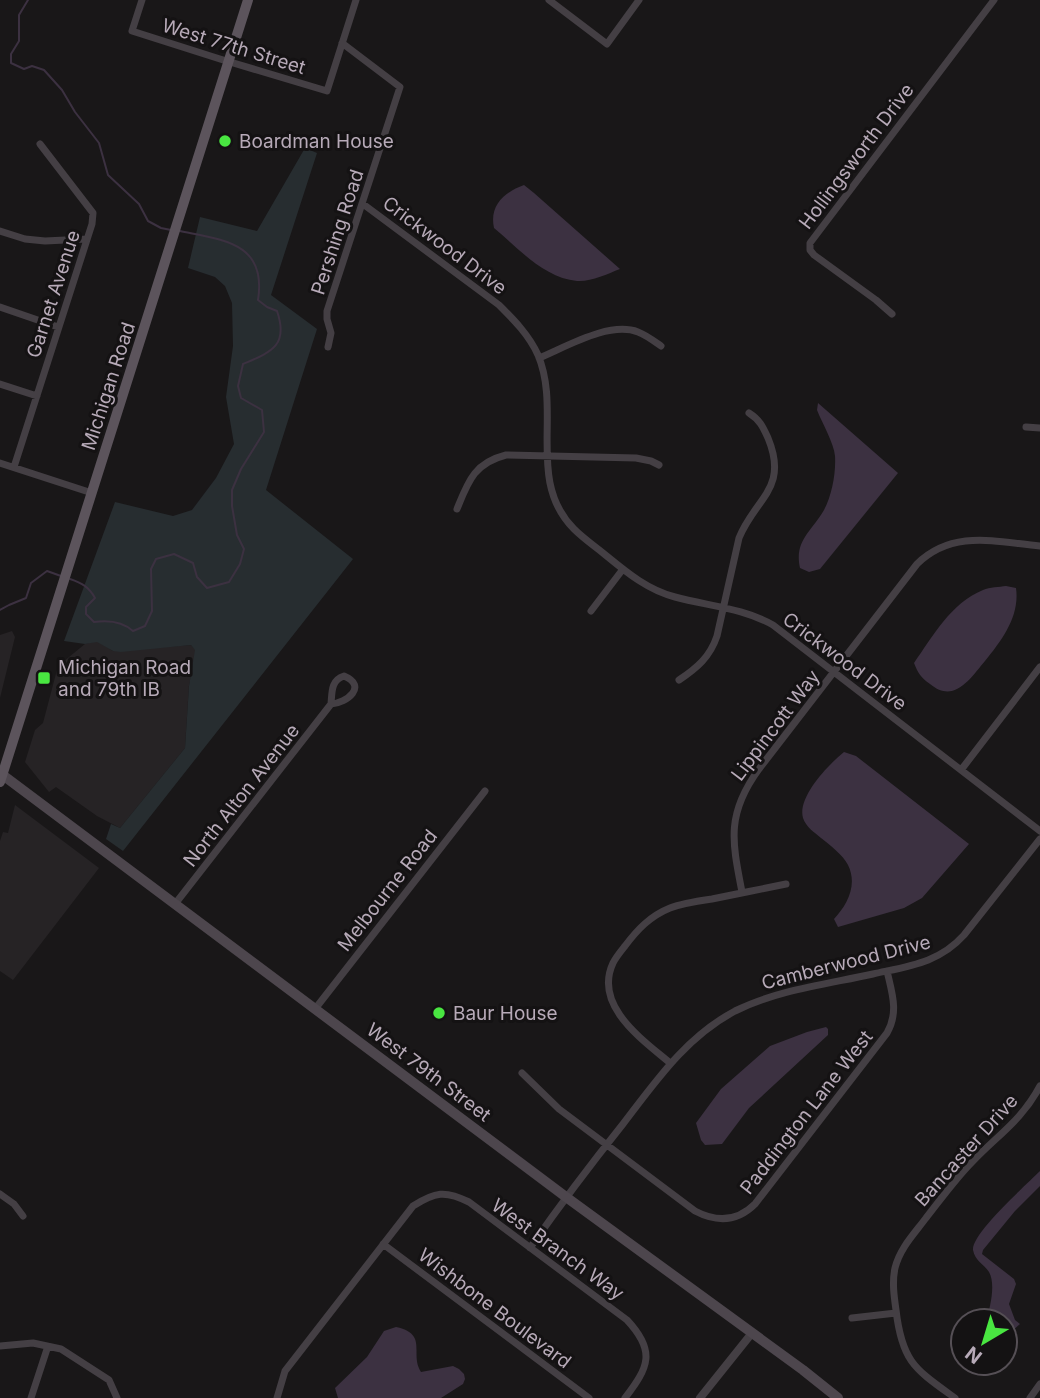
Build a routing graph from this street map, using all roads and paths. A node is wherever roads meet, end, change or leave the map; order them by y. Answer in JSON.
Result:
{"nodes":[{"id":1,"x":142,"y":0,"type":"edge"},
{"id":2,"x":248,"y":0,"type":"edge"},
{"id":3,"x":356,"y":0,"type":"edge"},
{"id":4,"x":549,"y":0,"type":"edge"},
{"id":5,"x":639,"y":0,"type":"edge"},
{"id":6,"x":993,"y":0,"type":"edge"},
{"id":7,"x":342,"y":43,"type":"junction"},
{"id":8,"x":229,"y":61,"type":"junction"},
{"id":9,"x":40,"y":144,"type":"dead end"},
{"id":10,"x":363,"y":204,"type":"junction"},
{"id":11,"x":0,"y":231,"type":"edge"},
{"id":12,"x":86,"y":239,"type":"junction"},
{"id":13,"x":0,"y":307,"type":"edge"},
{"id":14,"x":892,"y":314,"type":"dead end"},
{"id":15,"x":58,"y":327,"type":"junction"},
{"id":16,"x":661,"y":346,"type":"dead end"},
{"id":17,"x":328,"y":347,"type":"dead end"},
{"id":18,"x":538,"y":358,"type":"junction"},
{"id":19,"x":0,"y":384,"type":"edge"},
{"id":20,"x":37,"y":396,"type":"junction"},
{"id":21,"x":749,"y":413,"type":"dead end"},
{"id":22,"x":1026,"y":427,"type":"dead end"},
{"id":23,"x":1040,"y":428,"type":"edge"},
{"id":24,"x":547,"y":456,"type":"junction"},
{"id":25,"x":0,"y":463,"type":"edge"},
{"id":26,"x":659,"y":466,"type":"dead end"},
{"id":27,"x":14,"y":467,"type":"junction"},
{"id":28,"x":92,"y":493,"type":"junction"},
{"id":29,"x":457,"y":509,"type":"dead end"},
{"id":30,"x":1040,"y":546,"type":"edge"},
{"id":31,"x":623,"y":569,"type":"junction"},
{"id":32,"x":724,"y":608,"type":"junction"},
{"id":33,"x":591,"y":611,"type":"dead end"},
{"id":34,"x":1040,"y":667,"type":"edge"},
{"id":35,"x":834,"y":672,"type":"junction"},
{"id":36,"x":679,"y":680,"type":"dead end"},
{"id":37,"x":331,"y":704,"type":"dead end"},
{"id":38,"x":961,"y":770,"type":"junction"},
{"id":39,"x":1,"y":776,"type":"edge"},
{"id":40,"x":485,"y":791,"type":"dead end"},
{"id":41,"x":1040,"y":831,"type":"edge"},
{"id":42,"x":1040,"y":839,"type":"edge"},
{"id":43,"x":786,"y":884,"type":"dead end"},
{"id":44,"x":743,"y":892,"type":"junction"},
{"id":45,"x":175,"y":904,"type":"junction"},
{"id":46,"x":887,"y":971,"type":"junction"},
{"id":47,"x":315,"y":1009,"type":"junction"},
{"id":48,"x":670,"y":1063,"type":"junction"},
{"id":49,"x":522,"y":1073,"type":"dead end"},
{"id":50,"x":1040,"y":1086,"type":"edge"},
{"id":51,"x":606,"y":1145,"type":"junction"},
{"id":52,"x":0,"y":1194,"type":"edge"},
{"id":53,"x":566,"y":1197,"type":"junction"},
{"id":54,"x":23,"y":1216,"type":"dead end"},
{"id":55,"x":383,"y":1244,"type":"junction"},
{"id":56,"x":530,"y":1248,"type":"junction"},
{"id":57,"x":896,"y":1312,"type":"junction"},
{"id":58,"x":852,"y":1318,"type":"dead end"},
{"id":59,"x":752,"y":1333,"type":"junction"},
{"id":60,"x":0,"y":1346,"type":"edge"},
{"id":61,"x":48,"y":1346,"type":"junction"},
{"id":62,"x":1040,"y":1384,"type":"edge"},
{"id":63,"x":31,"y":1398,"type":"edge"},
{"id":64,"x":117,"y":1398,"type":"edge"},
{"id":65,"x":277,"y":1398,"type":"edge"},
{"id":66,"x":589,"y":1398,"type":"edge"},
{"id":67,"x":625,"y":1398,"type":"edge"},
{"id":68,"x":701,"y":1398,"type":"edge"},
{"id":69,"x":838,"y":1398,"type":"edge"},
{"id":70,"x":955,"y":1398,"type":"edge"},
{"id":71,"x":1030,"y":1398,"type":"edge"}],
"edges":[{"from":1,"to":8,"type":"street","name":"West 77th Street"},
{"from":2,"to":8,"type":"main road","name":"Michigan Road"},
{"from":3,"to":7,"type":"street"},
{"from":4,"to":5,"type":"street"},
{"from":6,"to":14,"type":"street","name":"Hollingsworth Drive"},
{"from":7,"to":8,"type":"street","name":"West 77th Street"},
{"from":7,"to":10,"type":"street","name":"Pershing Road"},
{"from":8,"to":28,"type":"main road","name":"Michigan Road"},
{"from":9,"to":12,"type":"street","name":"Garnet Avenue"},
{"from":10,"to":17,"type":"street","name":"Pershing Road"},
{"from":10,"to":18,"type":"street","name":"Crickwood Drive"},
{"from":11,"to":12,"type":"street"},
{"from":12,"to":15,"type":"street","name":"Garnet Avenue"},
{"from":13,"to":15,"type":"street"},
{"from":15,"to":20,"type":"street","name":"Garnet Avenue"},
{"from":16,"to":18,"type":"street"},
{"from":18,"to":24,"type":"street","name":"Crickwood Drive"},
{"from":19,"to":20,"type":"street"},
{"from":20,"to":27,"type":"street","name":"Garnet Avenue"},
{"from":21,"to":32,"type":"street"},
{"from":22,"to":23,"type":"street"},
{"from":24,"to":26,"type":"street"},
{"from":24,"to":29,"type":"street"},
{"from":24,"to":31,"type":"street","name":"Crickwood Drive"},
{"from":25,"to":27,"type":"street"},
{"from":27,"to":28,"type":"street"},
{"from":28,"to":39,"type":"main road","name":"Michigan Road"},
{"from":30,"to":35,"type":"street","name":"Lippincott Way"},
{"from":31,"to":32,"type":"street","name":"Crickwood Drive"},
{"from":31,"to":33,"type":"street"},
{"from":32,"to":35,"type":"street","name":"Crickwood Drive"},
{"from":32,"to":36,"type":"street"},
{"from":34,"to":38,"type":"street"},
{"from":35,"to":38,"type":"street","name":"Crickwood Drive"},
{"from":35,"to":44,"type":"street","name":"Lippincott Way"},
{"from":37,"to":45,"type":"street","name":"North Alton Avenue"},
{"from":38,"to":41,"type":"street","name":"Crickwood Drive"},
{"from":39,"to":45,"type":"main road","name":"West 79th Street"},
{"from":40,"to":47,"type":"street","name":"Melbourne Road"},
{"from":42,"to":46,"type":"street","name":"Camberwood Drive"},
{"from":43,"to":44,"type":"street"},
{"from":44,"to":48,"type":"street"},
{"from":45,"to":47,"type":"main road","name":"West 79th Street"},
{"from":46,"to":48,"type":"street","name":"Camberwood Drive"},
{"from":46,"to":51,"type":"street","name":"Paddington Lane West"},
{"from":47,"to":53,"type":"main road","name":"West 79th Street"},
{"from":48,"to":51,"type":"street","name":"Camberwood Drive"},
{"from":49,"to":51,"type":"street"},
{"from":50,"to":57,"type":"street","name":"Bancaster Drive"},
{"from":51,"to":53,"type":"street","name":"Camberwood Drive"},
{"from":52,"to":54,"type":"street"},
{"from":53,"to":56,"type":"street","name":"Camberwood Drive"},
{"from":53,"to":59,"type":"main road","name":"West 79th Street"},
{"from":55,"to":56,"type":"street","name":"West Branch Way"},
{"from":55,"to":65,"type":"street"},
{"from":55,"to":66,"type":"street","name":"Wishbone Boulevard"},
{"from":56,"to":67,"type":"street","name":"West Branch Way"},
{"from":57,"to":58,"type":"street"},
{"from":57,"to":70,"type":"street","name":"Bancaster Drive"},
{"from":59,"to":68,"type":"street"},
{"from":59,"to":69,"type":"main road","name":"West 79th Street"},
{"from":60,"to":61,"type":"street"},
{"from":61,"to":63,"type":"street"},
{"from":61,"to":64,"type":"street"},
{"from":62,"to":71,"type":"street"}]}
